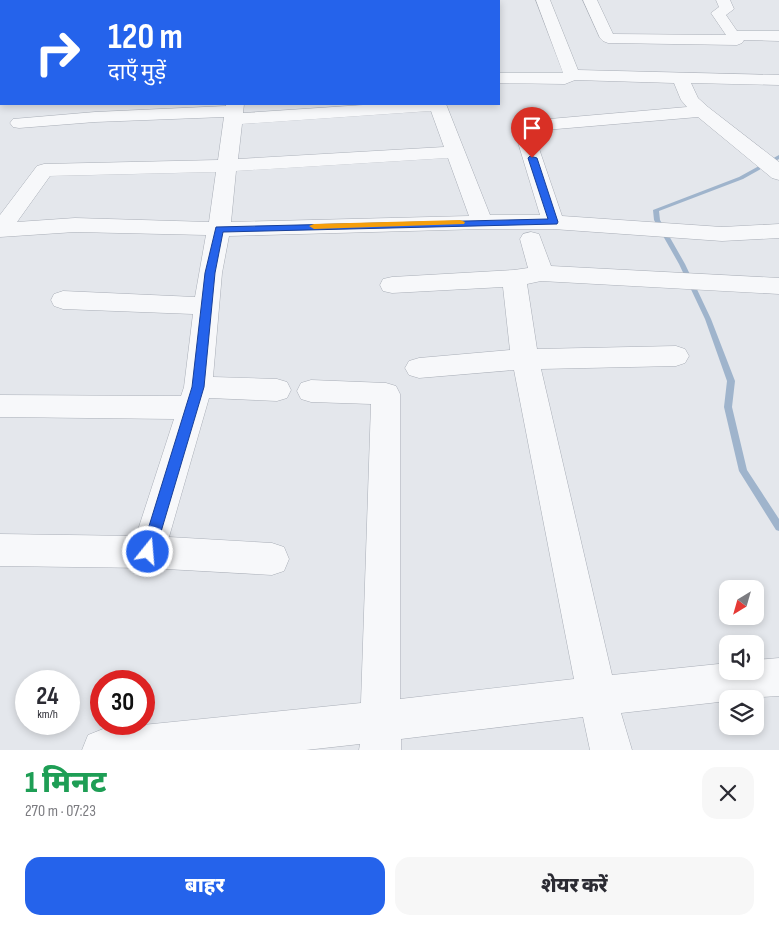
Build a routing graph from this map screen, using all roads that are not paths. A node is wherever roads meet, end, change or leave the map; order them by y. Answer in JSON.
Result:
{"nodes":[{"id":1,"x":543,"y":0,"type":"edge"},
{"id":2,"x":590,"y":0,"type":"edge"},
{"id":3,"x":723,"y":0,"type":"edge"},
{"id":4,"x":733,"y":35,"type":"junction"},
{"id":5,"x":779,"y":36,"type":"edge"},
{"id":6,"x":572,"y":75,"type":"junction"},
{"id":7,"x":500,"y":78,"type":"edge"},
{"id":8,"x":680,"y":78,"type":"junction"},
{"id":9,"x":779,"y":80,"type":"edge"},
{"id":10,"x":408,"y":105,"type":"edge"},
{"id":11,"x":437,"y":105,"type":"edge"},
{"id":12,"x":98,"y":110,"type":"edge"},
{"id":13,"x":234,"y":111,"type":"edge"},
{"id":14,"x":702,"y":111,"type":"junction"},
{"id":15,"x":19,"y":123,"type":"dead end"},
{"id":16,"x":456,"y":152,"type":"junction"},
{"id":17,"x":227,"y":166,"type":"junction"},
{"id":18,"x":778,"y":170,"type":"edge"},
{"id":19,"x":482,"y":222,"type":"junction"},
{"id":20,"x":219,"y":229,"type":"junction"},
{"id":21,"x":0,"y":230,"type":"edge"},
{"id":22,"x":542,"y":230,"type":"junction"},
{"id":23,"x":779,"y":232,"type":"edge"},
{"id":24,"x":528,"y":275,"type":"junction"},
{"id":25,"x":392,"y":285,"type":"dead end"},
{"id":26,"x":779,"y":286,"type":"edge"},
{"id":27,"x":63,"y":300,"type":"dead end"},
{"id":28,"x":207,"y":306,"type":"junction"},
{"id":29,"x":676,"y":356,"type":"dead end"},
{"id":30,"x":524,"y":358,"type":"junction"},
{"id":31,"x":419,"y":368,"type":"dead end"},
{"id":32,"x":277,"y":390,"type":"dead end"},
{"id":33,"x":312,"y":391,"type":"dead end"},
{"id":34,"x":195,"y":398,"type":"junction"},
{"id":35,"x":0,"y":406,"type":"edge"},
{"id":36,"x":0,"y":550,"type":"edge"},
{"id":37,"x":148,"y":552,"type":"junction"},
{"id":38,"x":272,"y":560,"type":"dead end"},
{"id":39,"x":779,"y":677,"type":"edge"},
{"id":40,"x":597,"y":695,"type":"junction"},
{"id":41,"x":380,"y":736,"type":"edge"},
{"id":42,"x":103,"y":750,"type":"edge"},
{"id":43,"x":611,"y":750,"type":"edge"}],
"edges":[{"from":1,"to":6,"type":"street"},
{"from":2,"to":4,"type":"street"},
{"from":3,"to":4,"type":"street"},
{"from":4,"to":5,"type":"street"},
{"from":6,"to":7,"type":"street"},
{"from":6,"to":8,"type":"street"},
{"from":8,"to":9,"type":"street"},
{"from":8,"to":14,"type":"street"},
{"from":10,"to":13,"type":"street"},
{"from":11,"to":16,"type":"street"},
{"from":12,"to":13,"type":"street"},
{"from":12,"to":15,"type":"street"},
{"from":13,"to":17,"type":"street"},
{"from":14,"to":18,"type":"street"},
{"from":14,"to":22,"type":"street"},
{"from":16,"to":17,"type":"street"},
{"from":16,"to":19,"type":"street"},
{"from":17,"to":20,"type":"street"},
{"from":17,"to":21,"type":"street"},
{"from":19,"to":20,"type":"street"},
{"from":19,"to":22,"type":"street"},
{"from":20,"to":21,"type":"street"},
{"from":20,"to":28,"type":"street"},
{"from":22,"to":23,"type":"street"},
{"from":22,"to":24,"type":"street"},
{"from":24,"to":25,"type":"street"},
{"from":24,"to":26,"type":"street"},
{"from":24,"to":30,"type":"street"},
{"from":27,"to":28,"type":"street"},
{"from":28,"to":34,"type":"street"},
{"from":29,"to":30,"type":"street"},
{"from":30,"to":31,"type":"street"},
{"from":30,"to":40,"type":"street"},
{"from":32,"to":34,"type":"street"},
{"from":33,"to":41,"type":"street"},
{"from":34,"to":35,"type":"street"},
{"from":34,"to":37,"type":"street"},
{"from":36,"to":37,"type":"street"},
{"from":37,"to":38,"type":"street"},
{"from":39,"to":40,"type":"street"},
{"from":40,"to":41,"type":"street"},
{"from":40,"to":43,"type":"street"},
{"from":41,"to":42,"type":"street"}]}
